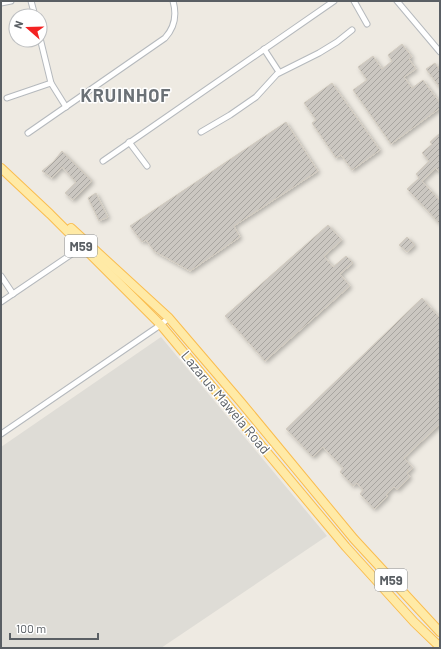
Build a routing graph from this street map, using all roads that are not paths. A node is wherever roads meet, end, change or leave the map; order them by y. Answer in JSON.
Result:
{"nodes":[{"id":1,"x":11,"y":1,"type":"edge"},
{"id":2,"x":173,"y":1,"type":"edge"},
{"id":3,"x":334,"y":1,"type":"edge"},
{"id":4,"x":354,"y":1,"type":"edge"},
{"id":5,"x":397,"y":1,"type":"edge"},
{"id":6,"x":1,"y":3,"type":"edge"},
{"id":7,"x":367,"y":24,"type":"dead end"},
{"id":8,"x":352,"y":30,"type":"dead end"},
{"id":9,"x":42,"y":48,"type":"edge"},
{"id":10,"x":264,"y":49,"type":"junction"},
{"id":11,"x":440,"y":52,"type":"edge"},
{"id":12,"x":279,"y":72,"type":"junction"},
{"id":13,"x":51,"y":84,"type":"junction"},
{"id":14,"x":7,"y":98,"type":"dead end"},
{"id":15,"x":66,"y":107,"type":"junction"},
{"id":16,"x":201,"y":132,"type":"dead end"},
{"id":17,"x":28,"y":133,"type":"dead end"},
{"id":18,"x":129,"y":142,"type":"junction"},
{"id":19,"x":1,"y":161,"type":"edge"},
{"id":20,"x":103,"y":161,"type":"dead end"},
{"id":21,"x":147,"y":166,"type":"dead end"},
{"id":22,"x":1,"y":168,"type":"edge"},
{"id":23,"x":85,"y":245,"type":"junction"},
{"id":24,"x":1,"y":276,"type":"edge"},
{"id":25,"x":13,"y":294,"type":"junction"},
{"id":26,"x":1,"y":302,"type":"edge"},
{"id":27,"x":169,"y":318,"type":"junction"},
{"id":28,"x":160,"y":324,"type":"junction"},
{"id":29,"x":1,"y":434,"type":"edge"},
{"id":30,"x":440,"y":632,"type":"edge"},
{"id":31,"x":440,"y":647,"type":"edge"}],
"edges":[{"from":1,"to":6,"type":"street"},
{"from":2,"to":15,"type":"street"},
{"from":3,"to":10,"type":"street"},
{"from":4,"to":7,"type":"street"},
{"from":5,"to":11,"type":"street"},
{"from":8,"to":12,"type":"street"},
{"from":9,"to":13,"type":"street"},
{"from":10,"to":12,"type":"street"},
{"from":10,"to":18,"type":"street"},
{"from":12,"to":16,"type":"street"},
{"from":13,"to":14,"type":"street"},
{"from":13,"to":15,"type":"street"},
{"from":15,"to":17,"type":"street"},
{"from":18,"to":20,"type":"street"},
{"from":18,"to":21,"type":"street"},
{"from":19,"to":23,"type":"main road","name":"Lazarus Mawela Road","number":"M59"},
{"from":22,"to":23,"type":"main road","name":"Lazarus Mawela Road","number":"M59"},
{"from":23,"to":25,"type":"street"},
{"from":23,"to":27,"type":"main road","name":"Lazarus Mawela Road","number":"M59"},
{"from":23,"to":28,"type":"main road","name":"Lazarus Mawela Road","number":"M59"},
{"from":24,"to":25,"type":"street"},
{"from":25,"to":26,"type":"street"},
{"from":27,"to":28,"type":"street"},
{"from":27,"to":30,"type":"main road","name":"Lazarus Mawela Road","number":"M59"},
{"from":28,"to":29,"type":"street"},
{"from":28,"to":31,"type":"main road","name":"Lazarus Mawela Road","number":"M59"}]}
